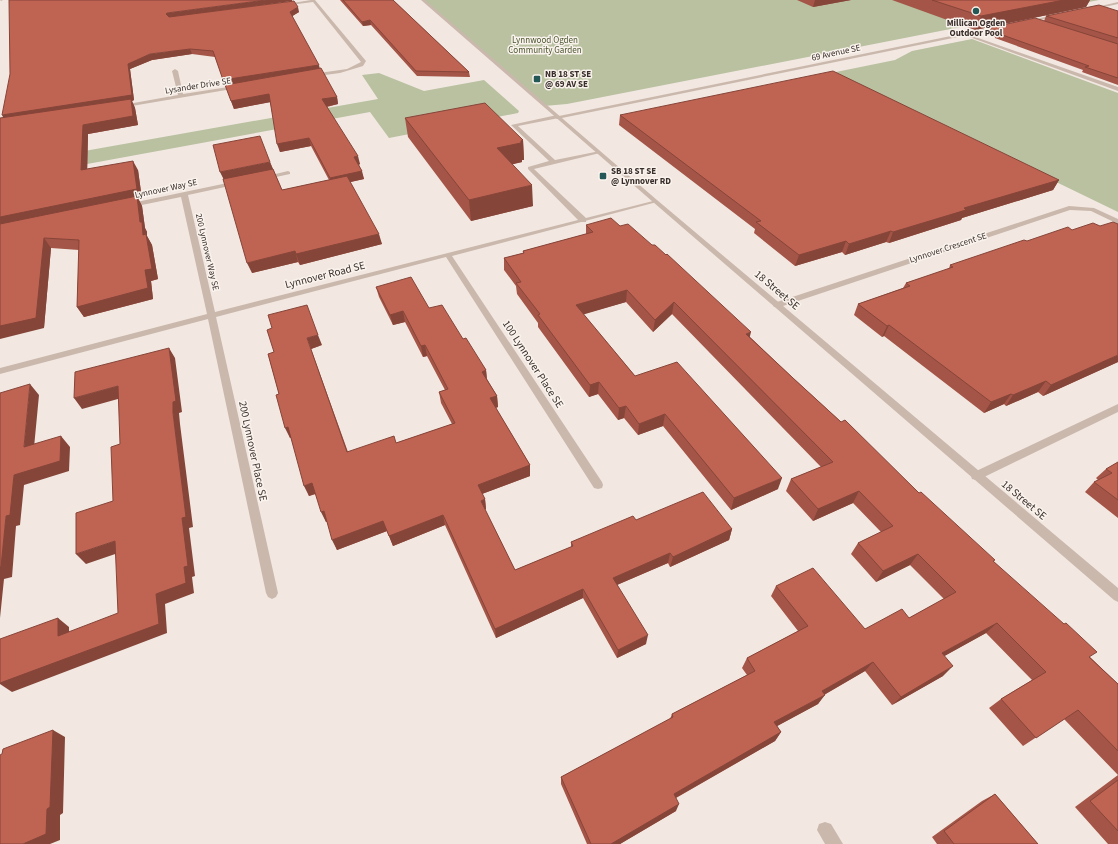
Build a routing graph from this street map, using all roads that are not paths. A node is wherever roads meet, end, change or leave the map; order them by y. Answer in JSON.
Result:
{"nodes":[{"id":1,"x":314,"y":0,"type":"edge"},
{"id":2,"x":423,"y":0,"type":"edge"},
{"id":3,"x":1118,"y":3,"type":"edge"},
{"id":4,"x":276,"y":6,"type":"edge"},
{"id":5,"x":1097,"y":8,"type":"junction"},
{"id":6,"x":1081,"y":11,"type":"edge"},
{"id":7,"x":1111,"y":12,"type":"edge"},
{"id":8,"x":1066,"y":14,"type":"edge"},
{"id":9,"x":1033,"y":20,"type":"junction"},
{"id":10,"x":1018,"y":23,"type":"edge"},
{"id":11,"x":1048,"y":25,"type":"edge"},
{"id":12,"x":1004,"y":26,"type":"edge"},
{"id":13,"x":966,"y":34,"type":"junction"},
{"id":14,"x":175,"y":71,"type":"dead end"},
{"id":15,"x":309,"y":76,"type":"edge"},
{"id":16,"x":249,"y":86,"type":"edge"},
{"id":17,"x":1118,"y":89,"type":"edge"},
{"id":18,"x":181,"y":97,"type":"junction"},
{"id":19,"x":110,"y":108,"type":"edge"},
{"id":20,"x":557,"y":117,"type":"junction"},
{"id":21,"x":598,"y":152,"type":"junction"},
{"id":22,"x":554,"y":162,"type":"junction"},
{"id":23,"x":288,"y":173,"type":"dead end"},
{"id":24,"x":258,"y":179,"type":"edge"},
{"id":25,"x":243,"y":182,"type":"edge"},
{"id":26,"x":184,"y":194,"type":"junction"},
{"id":27,"x":655,"y":201,"type":"junction"},
{"id":28,"x":122,"y":207,"type":"edge"},
{"id":29,"x":583,"y":220,"type":"junction"},
{"id":30,"x":1118,"y":222,"type":"edge"},
{"id":31,"x":448,"y":255,"type":"junction"},
{"id":32,"x":777,"y":305,"type":"junction"},
{"id":33,"x":212,"y":314,"type":"junction"},
{"id":34,"x":0,"y":370,"type":"edge"},
{"id":35,"x":1118,"y":408,"type":"edge"},
{"id":36,"x":976,"y":476,"type":"junction"},
{"id":37,"x":598,"y":485,"type":"dead end"},
{"id":38,"x":272,"y":593,"type":"dead end"},
{"id":39,"x":1118,"y":596,"type":"edge"},
{"id":40,"x":825,"y":830,"type":"dead end"},
{"id":41,"x":834,"y":844,"type":"edge"}],
"edges":[{"from":1,"to":4,"type":"street"},
{"from":1,"to":15,"type":"street"},
{"from":2,"to":20,"type":"street","name":"18 Street SE"},
{"from":3,"to":5,"type":"street"},
{"from":5,"to":6,"type":"street"},
{"from":5,"to":7,"type":"street"},
{"from":8,"to":9,"type":"street"},
{"from":9,"to":10,"type":"street"},
{"from":9,"to":11,"type":"street"},
{"from":12,"to":13,"type":"street","name":"69 Avenue SE"},
{"from":13,"to":17,"type":"street"},
{"from":13,"to":20,"type":"street","name":"69 Avenue SE"},
{"from":14,"to":18,"type":"street"},
{"from":16,"to":18,"type":"street","name":"Lysander Drive SE"},
{"from":18,"to":19,"type":"street","name":"Lysander Drive SE"},
{"from":20,"to":21,"type":"street","name":"18 Street SE"},
{"from":20,"to":22,"type":"street","name":"69 Avenue SE"},
{"from":21,"to":22,"type":"street"},
{"from":21,"to":27,"type":"street","name":"18 Street SE"},
{"from":22,"to":29,"type":"street"},
{"from":23,"to":24,"type":"street"},
{"from":25,"to":26,"type":"street","name":"Lynnover Way SE"},
{"from":26,"to":28,"type":"street","name":"Lynnover Way SE"},
{"from":26,"to":33,"type":"street","name":"200 Lynnover Way SE"},
{"from":27,"to":29,"type":"street","name":"Lynnover Road SE"},
{"from":27,"to":32,"type":"street","name":"18 Street SE"},
{"from":29,"to":31,"type":"street","name":"Lynnover Road SE"},
{"from":30,"to":32,"type":"street","name":"Lynnover Crescent SE"},
{"from":31,"to":33,"type":"street","name":"Lynnover Road SE"},
{"from":31,"to":37,"type":"street","name":"100 Lynnover Place SE"},
{"from":32,"to":36,"type":"street","name":"18 Street SE"},
{"from":33,"to":34,"type":"street","name":"Lynnover Road SE"},
{"from":33,"to":38,"type":"street","name":"200 Lynnover Place SE"},
{"from":35,"to":36,"type":"street"},
{"from":36,"to":39,"type":"street","name":"18 Street SE"},
{"from":40,"to":41,"type":"street"}]}
